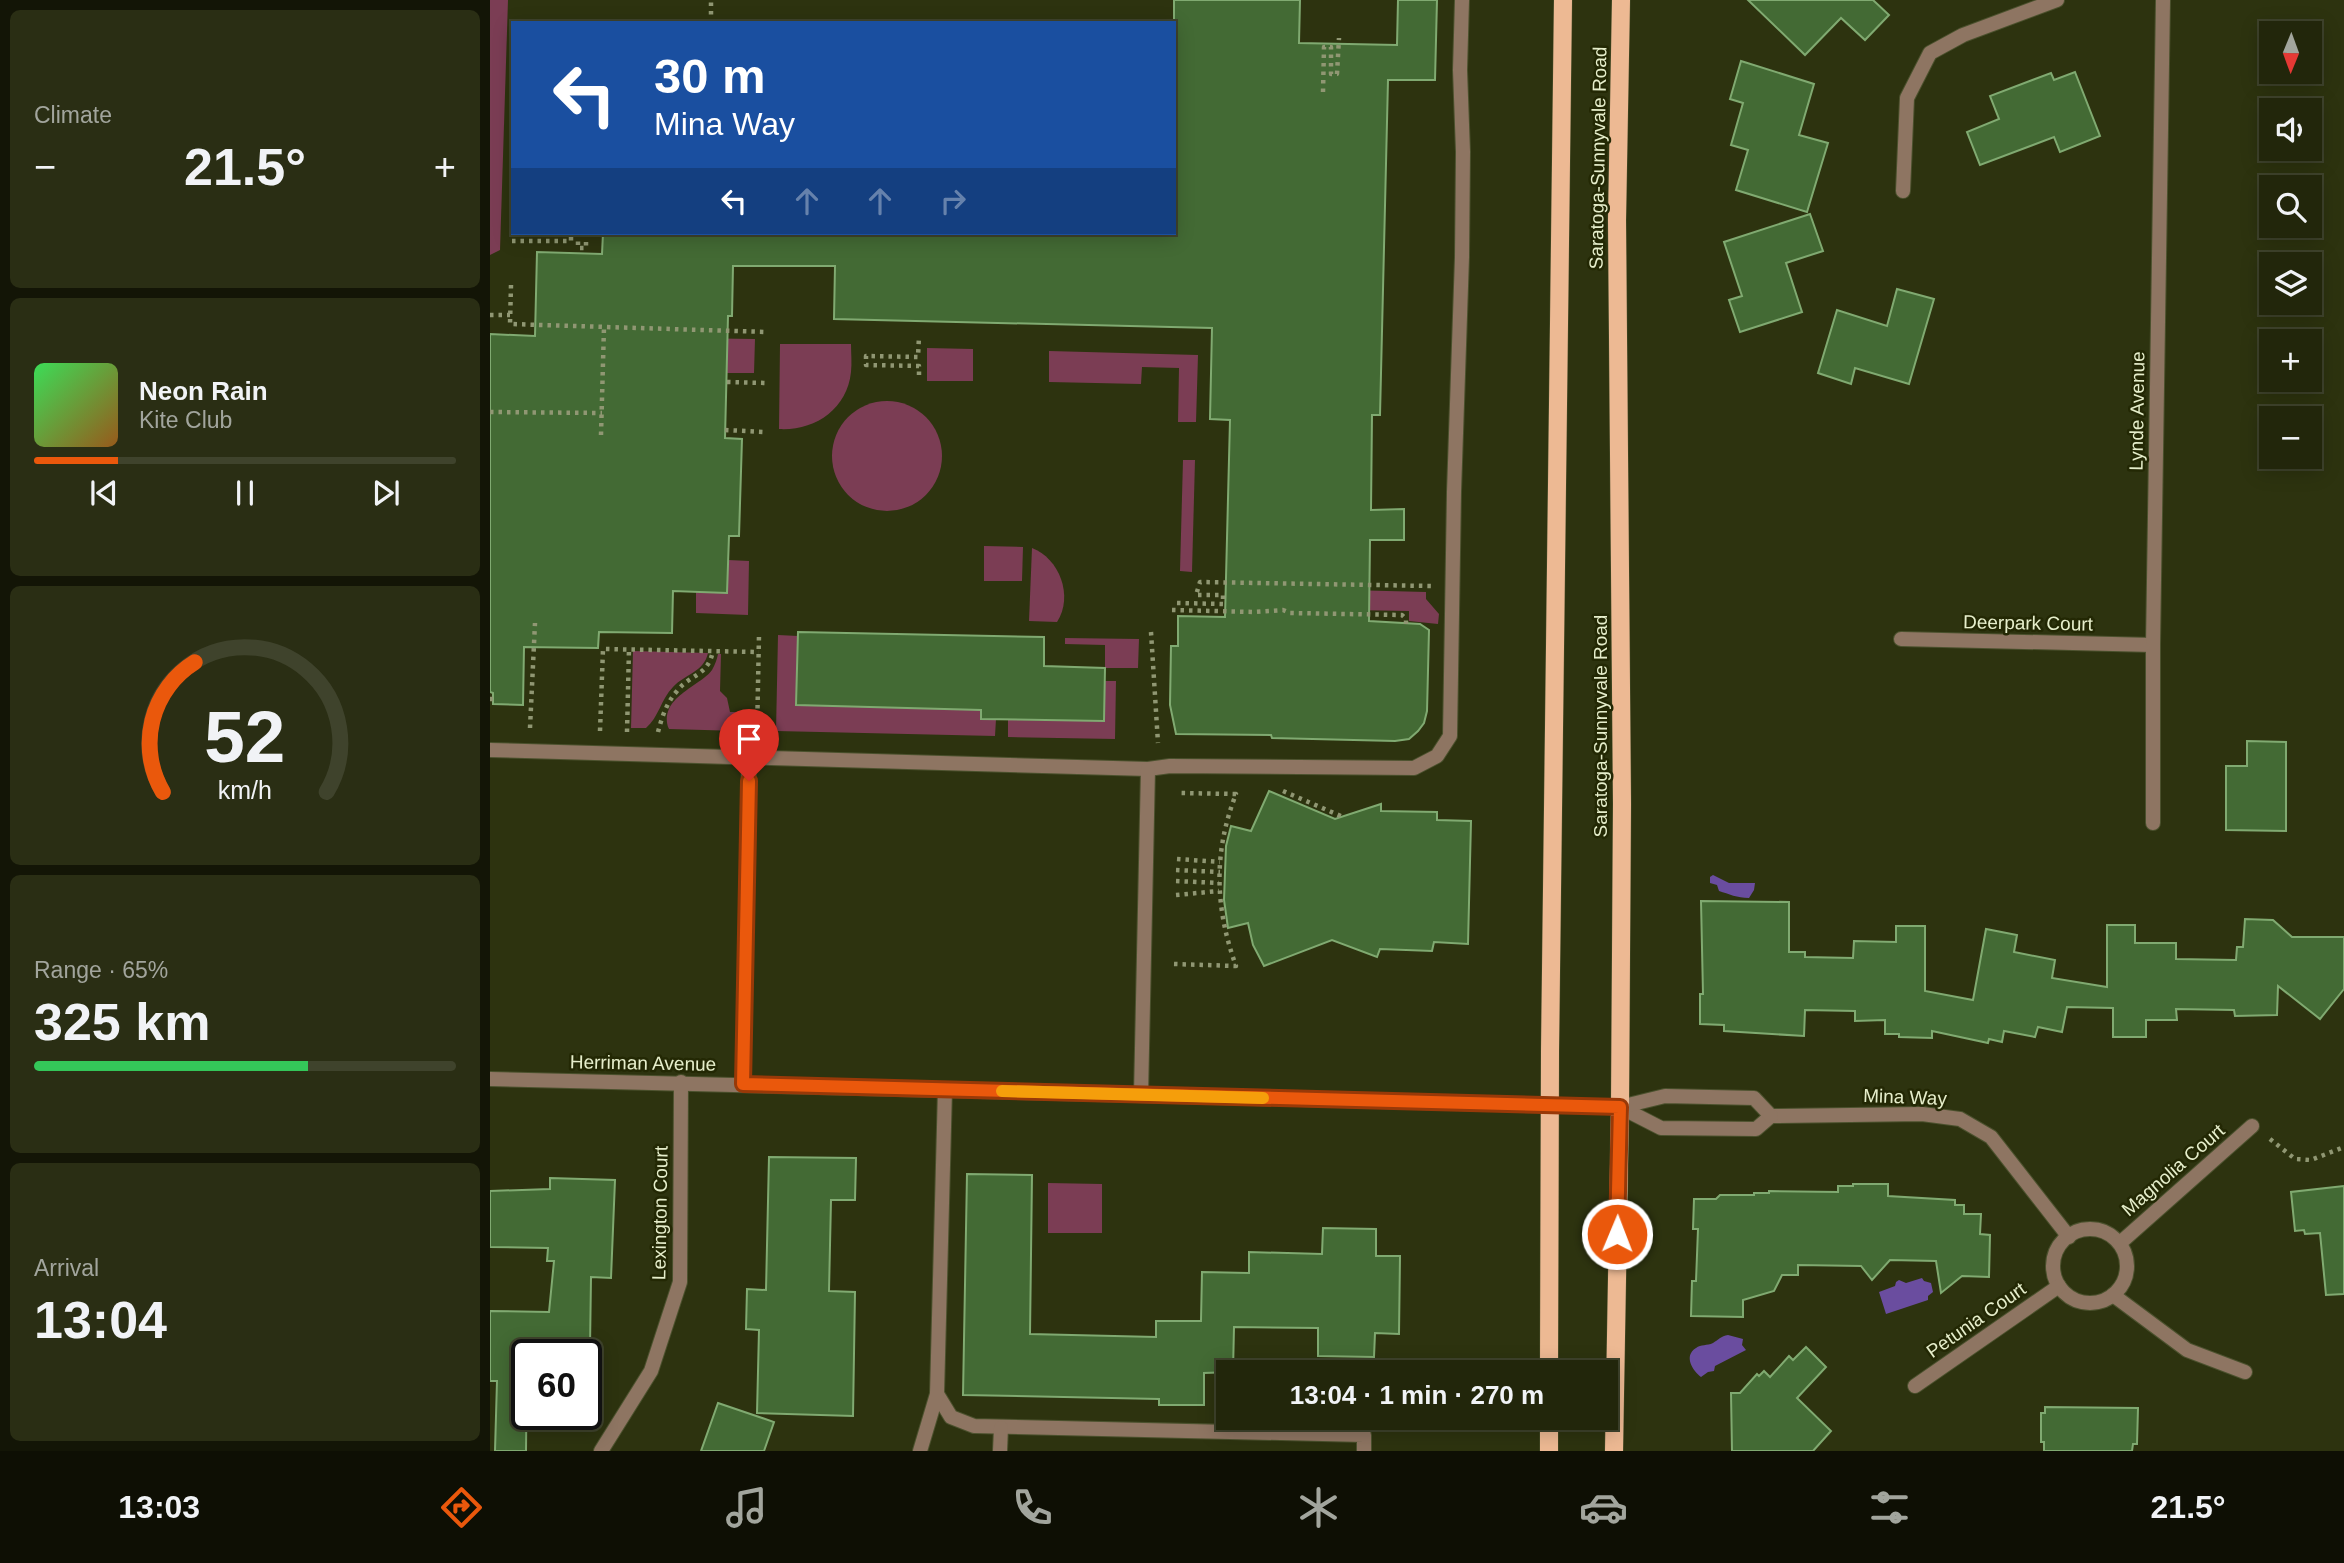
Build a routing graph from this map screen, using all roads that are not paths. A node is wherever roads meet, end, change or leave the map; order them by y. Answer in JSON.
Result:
{"nodes":[{"id":1,"x":1462,"y":0,"type":"edge"},
{"id":2,"x":1563,"y":0,"type":"edge"},
{"id":3,"x":1621,"y":0,"type":"edge"},
{"id":4,"x":2057,"y":0,"type":"edge"},
{"id":5,"x":2163,"y":0,"type":"edge"},
{"id":6,"x":1903,"y":191,"type":"dead end"},
{"id":7,"x":1901,"y":639,"type":"dead end"},
{"id":8,"x":2153,"y":645,"type":"junction"},
{"id":9,"x":490,"y":750,"type":"edge"},
{"id":10,"x":749,"y":759,"type":"junction"},
{"id":11,"x":1149,"y":769,"type":"junction"},
{"id":12,"x":2153,"y":824,"type":"dead end"},
{"id":13,"x":490,"y":1079,"type":"edge"},
{"id":14,"x":681,"y":1083,"type":"junction"},
{"id":15,"x":743,"y":1084,"type":"junction"},
{"id":16,"x":945,"y":1089,"type":"junction"},
{"id":17,"x":1141,"y":1095,"type":"junction"},
{"id":18,"x":1551,"y":1106,"type":"junction"},
{"id":19,"x":1620,"y":1107,"type":"junction"},
{"id":20,"x":1770,"y":1116,"type":"junction"},
{"id":21,"x":2252,"y":1126,"type":"road end"},
{"id":22,"x":2069,"y":1237,"type":"junction"},
{"id":23,"x":2120,"y":1243,"type":"junction"},
{"id":24,"x":2059,"y":1286,"type":"junction"},
{"id":25,"x":2113,"y":1295,"type":"junction"},
{"id":26,"x":1549,"y":1360,"type":"edge"},
{"id":27,"x":2245,"y":1372,"type":"dead end"},
{"id":28,"x":1915,"y":1385,"type":"dead end"},
{"id":29,"x":937,"y":1394,"type":"junction"},
{"id":30,"x":1001,"y":1428,"type":"junction"},
{"id":31,"x":1549,"y":1430,"type":"edge"},
{"id":32,"x":601,"y":1451,"type":"edge"},
{"id":33,"x":920,"y":1451,"type":"edge"},
{"id":34,"x":1000,"y":1451,"type":"edge"},
{"id":35,"x":1364,"y":1451,"type":"edge"},
{"id":36,"x":1549,"y":1451,"type":"edge"},
{"id":37,"x":1614,"y":1451,"type":"edge"}],
"edges":[{"from":1,"to":11,"type":"street"},
{"from":2,"to":18,"type":"main road","name":"Saratoga-Sunnyvale Road"},
{"from":3,"to":19,"type":"main road","name":"Saratoga-Sunnyvale Road"},
{"from":4,"to":6,"type":"street"},
{"from":5,"to":8,"type":"street","name":"Lynde Avenue"},
{"from":7,"to":8,"type":"street","name":"Deerpark Court"},
{"from":8,"to":12,"type":"street","name":"Lynde Avenue"},
{"from":9,"to":10,"type":"street"},
{"from":10,"to":11,"type":"street"},
{"from":10,"to":15,"type":"street"},
{"from":11,"to":17,"type":"street"},
{"from":13,"to":14,"type":"street","name":"Herriman Avenue"},
{"from":14,"to":15,"type":"street","name":"Herriman Avenue"},
{"from":14,"to":32,"type":"street","name":"Lexington Court"},
{"from":15,"to":16,"type":"street","name":"Herriman Avenue"},
{"from":16,"to":17,"type":"street","name":"Herriman Avenue"},
{"from":16,"to":29,"type":"street"},
{"from":17,"to":18,"type":"street","name":"Herriman Avenue"},
{"from":18,"to":19,"type":"street","name":"Mina Way"},
{"from":18,"to":26,"type":"main road","name":"Saratoga-Sunnyvale Road"},
{"from":19,"to":20,"type":"street","name":"Mina Way"},
{"from":19,"to":20,"type":"street","name":"Mina Way"},
{"from":19,"to":37,"type":"main road","name":"Saratoga-Sunnyvale Road"},
{"from":20,"to":22,"type":"street","name":"Mina Way"},
{"from":21,"to":23,"type":"street","name":"Magnolia Court"},
{"from":22,"to":23,"type":"street"},
{"from":22,"to":24,"type":"street"},
{"from":23,"to":25,"type":"street"},
{"from":24,"to":25,"type":"street"},
{"from":24,"to":28,"type":"street","name":"Petunia Court"},
{"from":25,"to":27,"type":"street"},
{"from":29,"to":30,"type":"street"},
{"from":29,"to":33,"type":"street"},
{"from":30,"to":34,"type":"street"},
{"from":30,"to":35,"type":"street"},
{"from":31,"to":36,"type":"main road"}]}
